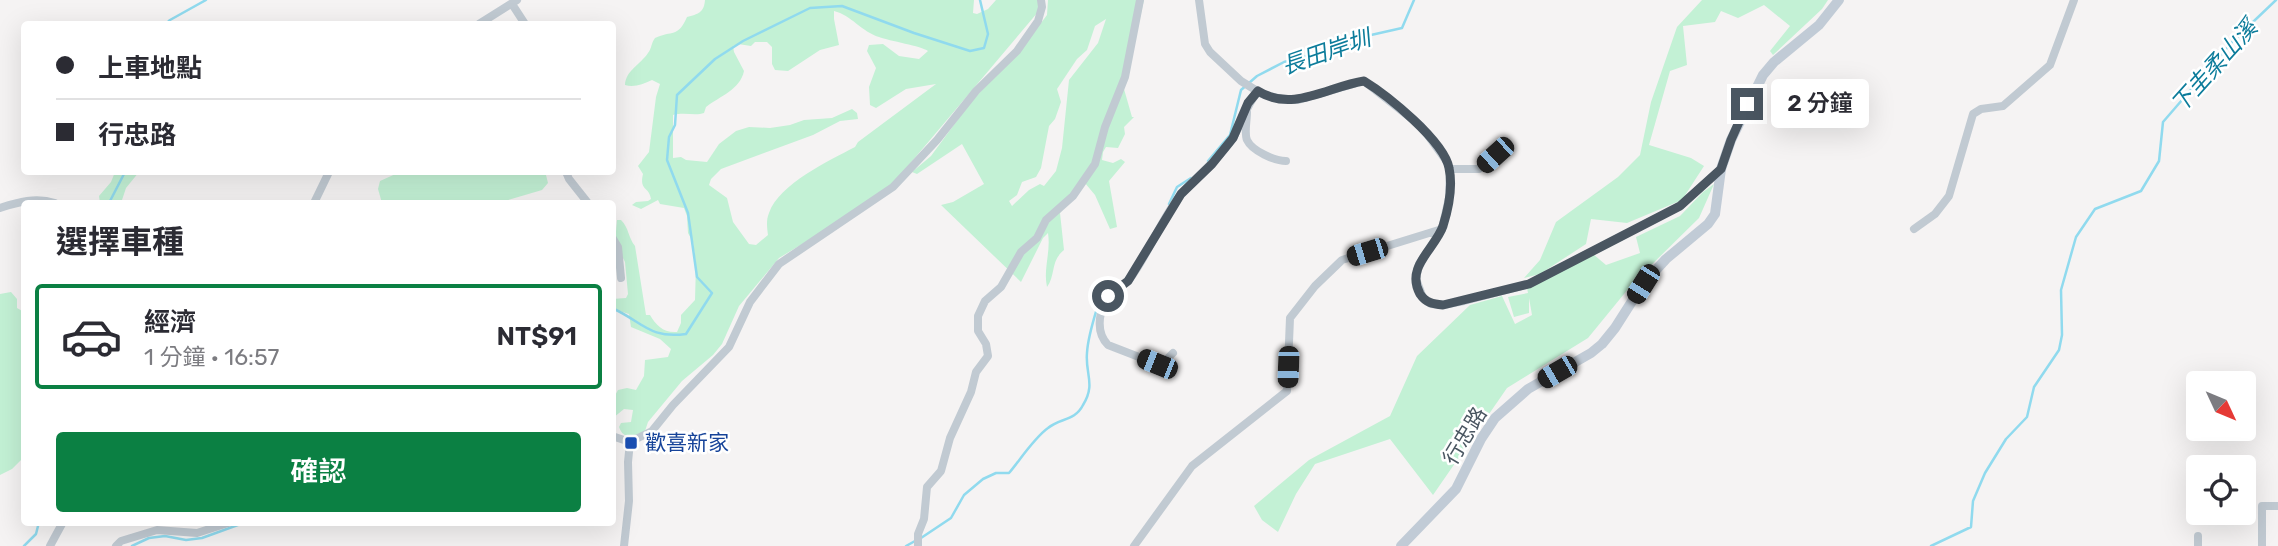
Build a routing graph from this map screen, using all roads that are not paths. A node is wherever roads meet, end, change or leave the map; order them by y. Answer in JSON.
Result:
{"nodes":[{"id":1,"x":1041,"y":0,"type":"edge"},
{"id":2,"x":1140,"y":0,"type":"edge"},
{"id":3,"x":1199,"y":0,"type":"edge"},
{"id":4,"x":1839,"y":0,"type":"edge"},
{"id":5,"x":2074,"y":0,"type":"edge"},
{"id":6,"x":514,"y":2,"type":"edge"},
{"id":7,"x":484,"y":21,"type":"edge"},
{"id":8,"x":524,"y":21,"type":"edge"},
{"id":9,"x":1256,"y":90,"type":"junction"},
{"id":10,"x":1248,"y":103,"type":"junction"},
{"id":11,"x":1495,"y":155,"type":"dead end"},
{"id":12,"x":1286,"y":161,"type":"dead end"},
{"id":13,"x":1450,"y":169,"type":"junction"},
{"id":14,"x":1721,"y":169,"type":"junction"},
{"id":15,"x":328,"y":175,"type":"edge"},
{"id":16,"x":567,"y":175,"type":"edge"},
{"id":17,"x":315,"y":200,"type":"edge"},
{"id":18,"x":586,"y":200,"type":"edge"},
{"id":19,"x":21,"y":204,"type":"edge"},
{"id":20,"x":0,"y":208,"type":"edge"},
{"id":21,"x":1442,"y":229,"type":"junction"},
{"id":22,"x":1914,"y":229,"type":"dead end"},
{"id":23,"x":616,"y":244,"type":"edge"},
{"id":24,"x":621,"y":278,"type":"dead end"},
{"id":25,"x":1172,"y":353,"type":"dead end"},
{"id":26,"x":616,"y":437,"type":"edge"},
{"id":27,"x":630,"y":442,"type":"junction"},
{"id":28,"x":2278,"y":506,"type":"edge"},
{"id":29,"x":60,"y":526,"type":"edge"},
{"id":30,"x":219,"y":526,"type":"edge"},
{"id":31,"x":2198,"y":536,"type":"dead end"},
{"id":32,"x":50,"y":546,"type":"edge"},
{"id":33,"x":116,"y":546,"type":"edge"},
{"id":34,"x":624,"y":546,"type":"edge"},
{"id":35,"x":918,"y":546,"type":"edge"},
{"id":36,"x":1134,"y":546,"type":"edge"},
{"id":37,"x":1401,"y":546,"type":"edge"},
{"id":38,"x":2198,"y":546,"type":"edge"},
{"id":39,"x":2262,"y":546,"type":"edge"}],
"edges":[{"from":1,"to":27,"type":"street"},
{"from":2,"to":35,"type":"street"},
{"from":3,"to":9,"type":"street"},
{"from":4,"to":14,"type":"street","name":"行忠路"},
{"from":5,"to":22,"type":"street"},
{"from":6,"to":7,"type":"street"},
{"from":6,"to":8,"type":"street"},
{"from":9,"to":10,"type":"street"},
{"from":9,"to":13,"type":"street"},
{"from":10,"to":12,"type":"street"},
{"from":10,"to":25,"type":"street"},
{"from":11,"to":13,"type":"street"},
{"from":13,"to":21,"type":"street"},
{"from":14,"to":21,"type":"street"},
{"from":14,"to":37,"type":"street","name":"行忠路"},
{"from":15,"to":17,"type":"street"},
{"from":16,"to":18,"type":"street"},
{"from":19,"to":20,"type":"street"},
{"from":21,"to":36,"type":"street"},
{"from":23,"to":24,"type":"street"},
{"from":26,"to":27,"type":"street"},
{"from":27,"to":34,"type":"street"},
{"from":28,"to":39,"type":"street"},
{"from":29,"to":32,"type":"street"},
{"from":30,"to":33,"type":"street"},
{"from":31,"to":38,"type":"street"}]}
